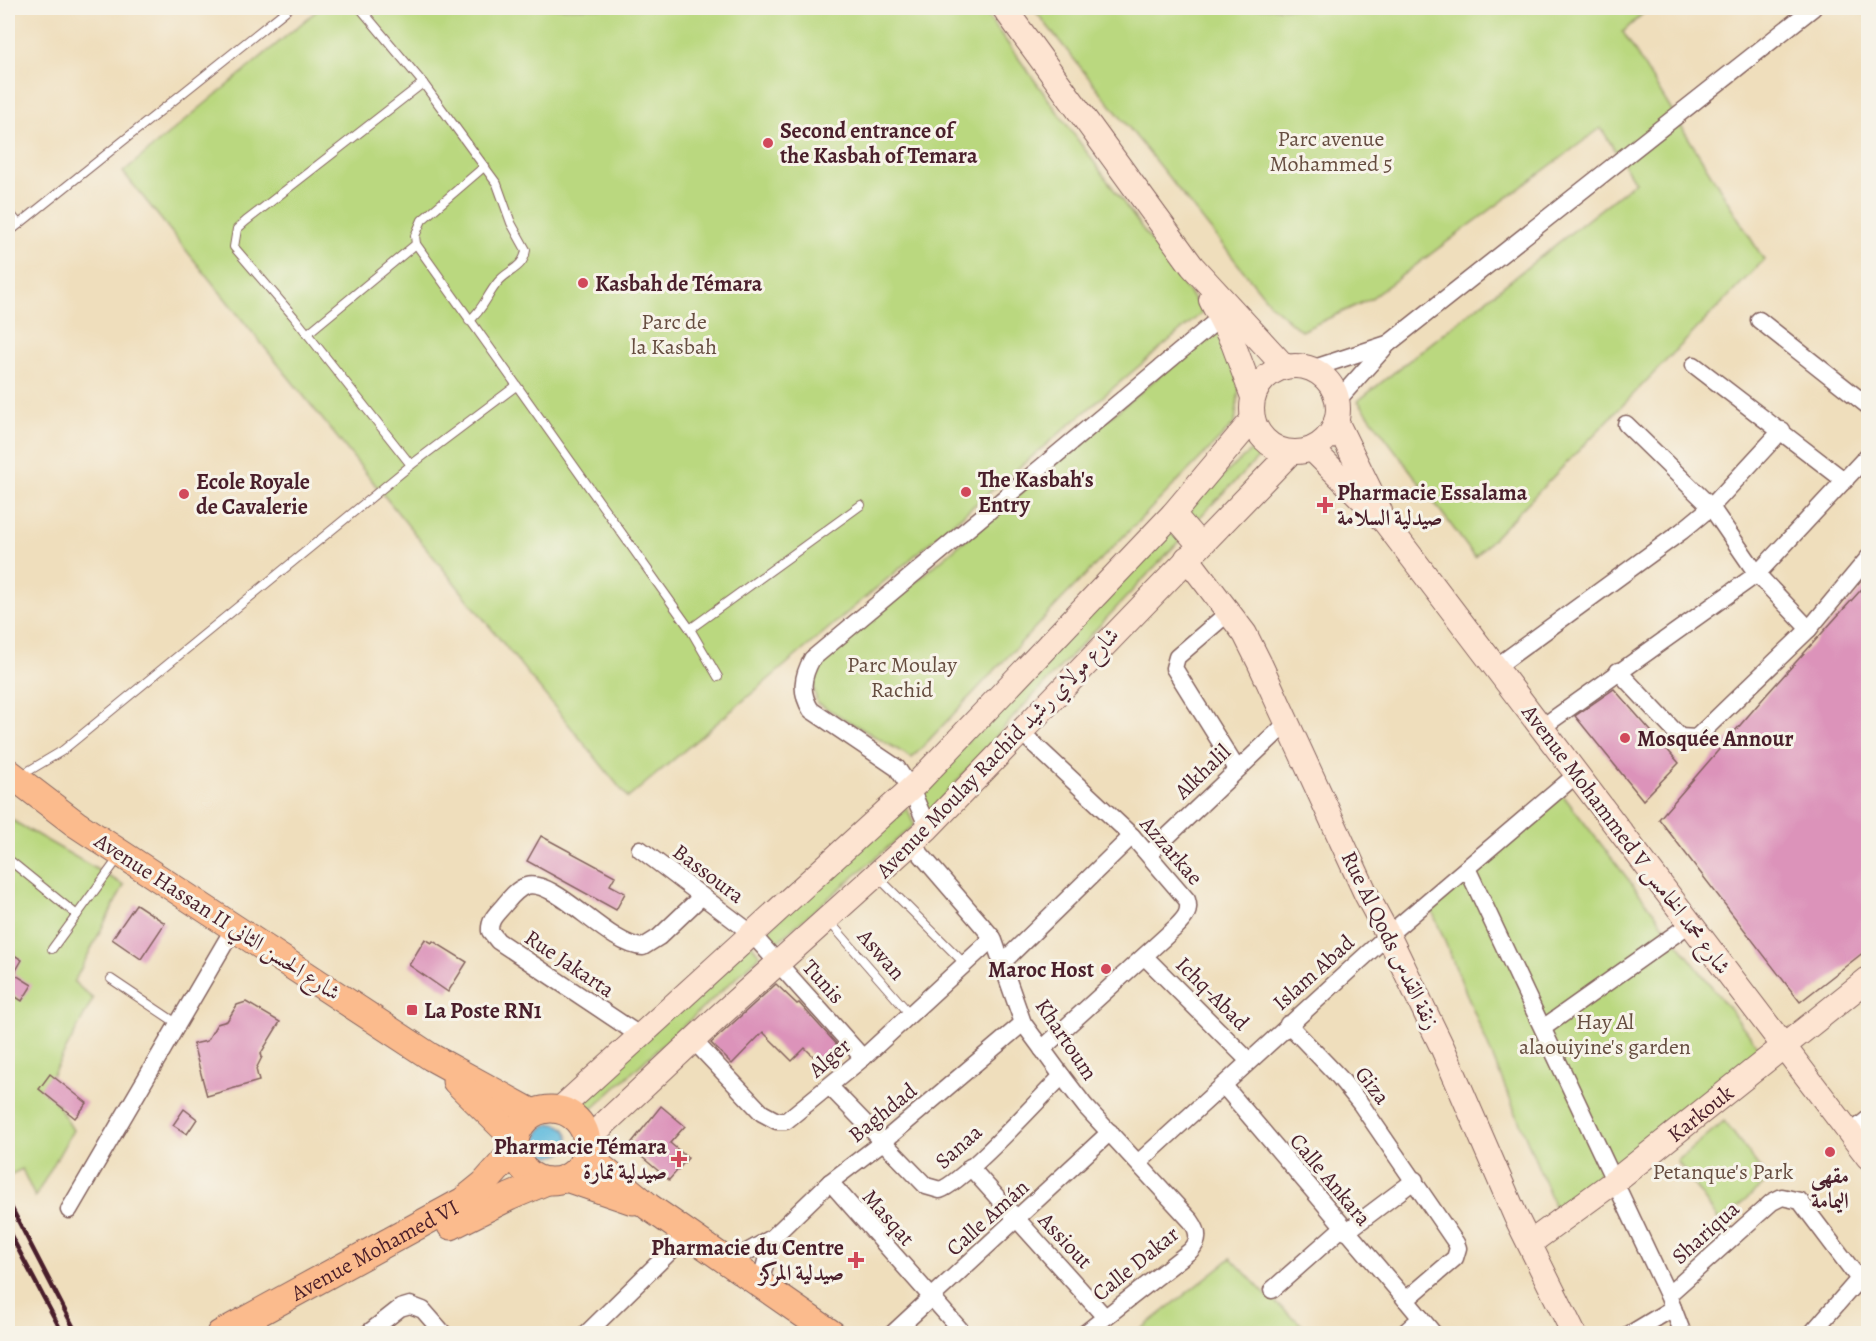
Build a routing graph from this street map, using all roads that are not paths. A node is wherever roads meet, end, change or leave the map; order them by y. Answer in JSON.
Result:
{"nodes":[{"id":1,"x":289,"y":8,"type":"edge"},
{"id":2,"x":360,"y":8,"type":"edge"},
{"id":3,"x":1004,"y":8,"type":"edge"},
{"id":4,"x":1814,"y":8,"type":"edge"},
{"id":5,"x":423,"y":83,"type":"junction"},
{"id":6,"x":484,"y":166,"type":"junction"},
{"id":7,"x":8,"y":211,"type":"edge"},
{"id":8,"x":19,"y":224,"type":"junction"},
{"id":9,"x":8,"y":233,"type":"edge"},
{"id":10,"x":416,"y":244,"type":"junction"},
{"id":11,"x":1192,"y":266,"type":"junction"},
{"id":12,"x":1221,"y":317,"type":"junction"},
{"id":13,"x":1759,"y":320,"type":"dead end"},
{"id":14,"x":469,"y":321,"type":"junction"},
{"id":15,"x":307,"y":334,"type":"junction"},
{"id":16,"x":1388,"y":344,"type":"junction"},
{"id":17,"x":1694,"y":365,"type":"dead end"},
{"id":18,"x":1285,"y":367,"type":"junction"},
{"id":19,"x":1311,"y":369,"type":"junction"},
{"id":20,"x":516,"y":386,"type":"junction"},
{"id":21,"x":1869,"y":406,"type":"edge"},
{"id":22,"x":1253,"y":408,"type":"junction"},
{"id":23,"x":1337,"y":411,"type":"junction"},
{"id":24,"x":1626,"y":424,"type":"dead end"},
{"id":25,"x":1782,"y":430,"type":"junction"},
{"id":26,"x":1301,"y":450,"type":"junction"},
{"id":27,"x":1869,"y":455,"type":"edge"},
{"id":28,"x":411,"y":465,"type":"junction"},
{"id":29,"x":1845,"y":481,"type":"junction"},
{"id":30,"x":861,"y":505,"type":"dead end"},
{"id":31,"x":1711,"y":507,"type":"junction"},
{"id":32,"x":1173,"y":514,"type":"junction"},
{"id":33,"x":1385,"y":522,"type":"junction"},
{"id":34,"x":1193,"y":551,"type":"junction"},
{"id":35,"x":1869,"y":558,"type":"edge"},
{"id":36,"x":1757,"y":574,"type":"junction"},
{"id":37,"x":1229,"y":612,"type":"junction"},
{"id":38,"x":1809,"y":628,"type":"junction"},
{"id":39,"x":690,"y":629,"type":"junction"},
{"id":40,"x":1496,"y":667,"type":"junction"},
{"id":41,"x":1618,"y":672,"type":"junction"},
{"id":42,"x":718,"y":677,"type":"dead end"},
{"id":43,"x":1288,"y":722,"type":"junction"},
{"id":44,"x":1541,"y":728,"type":"junction"},
{"id":45,"x":1021,"y":732,"type":"junction"},
{"id":46,"x":1237,"y":769,"type":"junction"},
{"id":47,"x":1577,"y":774,"type":"junction"},
{"id":48,"x":11,"y":776,"type":"edge"},
{"id":49,"x":911,"y":789,"type":"junction"},
{"id":50,"x":920,"y":836,"type":"junction"},
{"id":51,"x":1132,"y":836,"type":"junction"},
{"id":52,"x":640,"y":849,"type":"dead end"},
{"id":53,"x":122,"y":853,"type":"junction"},
{"id":54,"x":1149,"y":854,"type":"junction"},
{"id":55,"x":8,"y":859,"type":"edge"},
{"id":56,"x":1467,"y":868,"type":"junction"},
{"id":57,"x":876,"y":875,"type":"junction"},
{"id":58,"x":701,"y":897,"type":"junction"},
{"id":59,"x":77,"y":915,"type":"junction"},
{"id":60,"x":828,"y":919,"type":"junction"},
{"id":61,"x":1691,"y":924,"type":"junction"},
{"id":62,"x":235,"y":926,"type":"junction"},
{"id":63,"x":751,"y":933,"type":"junction"},
{"id":64,"x":1389,"y":935,"type":"junction"},
{"id":65,"x":993,"y":938,"type":"junction"},
{"id":66,"x":52,"y":949,"type":"dead end"},
{"id":67,"x":1145,"y":957,"type":"junction"},
{"id":68,"x":964,"y":963,"type":"junction"},
{"id":69,"x":1002,"y":963,"type":"junction"},
{"id":70,"x":778,"y":964,"type":"junction"},
{"id":71,"x":111,"y":979,"type":"dead end"},
{"id":72,"x":1869,"y":980,"type":"edge"},
{"id":73,"x":909,"y":1013,"type":"junction"},
{"id":74,"x":1023,"y":1023,"type":"junction"},
{"id":75,"x":178,"y":1024,"type":"junction"},
{"id":76,"x":1288,"y":1024,"type":"junction"},
{"id":77,"x":1543,"y":1028,"type":"junction"},
{"id":78,"x":639,"y":1035,"type":"junction"},
{"id":79,"x":693,"y":1040,"type":"junction"},
{"id":80,"x":1785,"y":1046,"type":"junction"},
{"id":81,"x":1042,"y":1049,"type":"junction"},
{"id":82,"x":431,"y":1057,"type":"junction"},
{"id":83,"x":863,"y":1058,"type":"junction"},
{"id":84,"x":1249,"y":1061,"type":"junction"},
{"id":85,"x":1062,"y":1076,"type":"junction"},
{"id":86,"x":1224,"y":1086,"type":"junction"},
{"id":87,"x":830,"y":1087,"type":"junction"},
{"id":88,"x":560,"y":1109,"type":"junction"},
{"id":89,"x":533,"y":1113,"type":"junction"},
{"id":90,"x":1860,"y":1126,"type":"edge"},
{"id":91,"x":1110,"y":1132,"type":"junction"},
{"id":92,"x":884,"y":1141,"type":"junction"},
{"id":93,"x":515,"y":1144,"type":"junction"},
{"id":94,"x":587,"y":1147,"type":"junction"},
{"id":95,"x":1869,"y":1157,"type":"edge"},
{"id":96,"x":1138,"y":1163,"type":"junction"},
{"id":97,"x":970,"y":1167,"type":"junction"},
{"id":98,"x":556,"y":1180,"type":"junction"},
{"id":99,"x":1415,"y":1180,"type":"junction"},
{"id":100,"x":1615,"y":1181,"type":"junction"},
{"id":101,"x":830,"y":1182,"type":"junction"},
{"id":102,"x":649,"y":1207,"type":"junction"},
{"id":103,"x":69,"y":1210,"type":"dead end"},
{"id":104,"x":1016,"y":1220,"type":"junction"},
{"id":105,"x":1191,"y":1221,"type":"joint"},
{"id":106,"x":1344,"y":1230,"type":"junction"},
{"id":107,"x":688,"y":1234,"type":"junction"},
{"id":108,"x":772,"y":1238,"type":"junction"},
{"id":109,"x":1530,"y":1243,"type":"junction"},
{"id":110,"x":729,"y":1262,"type":"junction"},
{"id":111,"x":760,"y":1284,"type":"junction"},
{"id":112,"x":1864,"y":1285,"type":"edge"},
{"id":113,"x":1272,"y":1290,"type":"dead end"},
{"id":114,"x":931,"y":1299,"type":"junction"},
{"id":115,"x":1406,"y":1300,"type":"junction"},
{"id":116,"x":1671,"y":1302,"type":"junction"},
{"id":117,"x":1105,"y":1317,"type":"junction"},
{"id":118,"x":1421,"y":1318,"type":"junction"},
{"id":119,"x":822,"y":1331,"type":"edge"},
{"id":120,"x":1570,"y":1332,"type":"edge"},
{"id":121,"x":894,"y":1333,"type":"edge"},
{"id":122,"x":220,"y":1334,"type":"edge"},
{"id":123,"x":242,"y":1334,"type":"edge"},
{"id":124,"x":367,"y":1334,"type":"edge"},
{"id":125,"x":444,"y":1334,"type":"edge"},
{"id":126,"x":586,"y":1334,"type":"edge"},
{"id":127,"x":964,"y":1334,"type":"edge"},
{"id":128,"x":1084,"y":1334,"type":"edge"},
{"id":129,"x":1403,"y":1334,"type":"edge"},
{"id":130,"x":1434,"y":1334,"type":"edge"},
{"id":131,"x":1630,"y":1334,"type":"edge"},
{"id":132,"x":1683,"y":1334,"type":"edge"},
{"id":133,"x":1811,"y":1334,"type":"edge"}],
"edges":[{"from":1,"to":8,"type":"lane"},
{"from":2,"to":5,"type":"lane"},
{"from":3,"to":11,"type":"main road"},
{"from":4,"to":16,"type":"street"},
{"from":5,"to":6,"type":"lane"},
{"from":5,"to":15,"type":"lane"},
{"from":6,"to":10,"type":"lane"},
{"from":6,"to":14,"type":"lane"},
{"from":7,"to":8,"type":"lane"},
{"from":8,"to":9,"type":"lane"},
{"from":10,"to":14,"type":"lane"},
{"from":10,"to":15,"type":"lane"},
{"from":11,"to":12,"type":"main road"},
{"from":11,"to":18,"type":"main road"},
{"from":12,"to":22,"type":"main road"},
{"from":12,"to":49,"type":"street","name":"Khartoum"},
{"from":13,"to":21,"type":"street"},
{"from":14,"to":20,"type":"lane"},
{"from":15,"to":28,"type":"lane"},
{"from":16,"to":19,"type":"street"},
{"from":16,"to":23,"type":"street"},
{"from":17,"to":25,"type":"street"},
{"from":18,"to":19,"type":"main road"},
{"from":18,"to":22,"type":"main road"},
{"from":19,"to":23,"type":"main road"},
{"from":20,"to":28,"type":"lane"},
{"from":20,"to":39,"type":"lane"},
{"from":22,"to":26,"type":"main road"},
{"from":22,"to":32,"type":"main road","name":"Avenue Moulay Rachid شارع مولاي رشيد"},
{"from":23,"to":26,"type":"main road"},
{"from":23,"to":33,"type":"main road"},
{"from":24,"to":31,"type":"street"},
{"from":25,"to":29,"type":"street"},
{"from":25,"to":31,"type":"street"},
{"from":26,"to":33,"type":"main road"},
{"from":26,"to":34,"type":"main road","name":"Avenue Moulay Rachid شارع مولاي رشيد"},
{"from":27,"to":29,"type":"street"},
{"from":28,"to":48,"type":"lane"},
{"from":29,"to":36,"type":"street"},
{"from":30,"to":39,"type":"lane"},
{"from":31,"to":36,"type":"street"},
{"from":31,"to":40,"type":"street"},
{"from":32,"to":34,"type":"main road","name":"Rue Al Qods زنقة القدس"},
{"from":32,"to":49,"type":"main road","name":"Avenue Moulay Rachid شارع مولاي رشيد"},
{"from":33,"to":40,"type":"main road","name":"Avenue Mohammed V شارع محمد الخامس"},
{"from":34,"to":37,"type":"main road","name":"Rue Al Qods زنقة القدس"},
{"from":34,"to":45,"type":"main road","name":"Avenue Moulay Rachid شارع مولاي رشيد"},
{"from":35,"to":38,"type":"street"},
{"from":36,"to":38,"type":"street"},
{"from":36,"to":41,"type":"street"},
{"from":37,"to":43,"type":"main road","name":"Rue Al Qods زنقة القدس"},
{"from":37,"to":46,"type":"street"},
{"from":38,"to":41,"type":"street"},
{"from":39,"to":42,"type":"lane"},
{"from":40,"to":44,"type":"main road","name":"Avenue Mohammed V شارع محمد الخامس"},
{"from":41,"to":44,"type":"street"},
{"from":43,"to":46,"type":"street","name":"Alkhalil"},
{"from":43,"to":64,"type":"main road","name":"Rue Al Qods زنقة القدس"},
{"from":44,"to":47,"type":"main road","name":"Avenue Mohammed V شارع محمد الخامس"},
{"from":45,"to":50,"type":"main road","name":"Avenue Moulay Rachid شارع مولاي رشيد"},
{"from":45,"to":51,"type":"street","name":"Azzarkae"},
{"from":46,"to":54,"type":"street","name":"Alkhalil"},
{"from":47,"to":56,"type":"street","name":"Islam Abad"},
{"from":47,"to":61,"type":"main road","name":"Avenue Mohammed V شارع محمد الخامس"},
{"from":48,"to":53,"type":"main road","name":"Avenue Hassan II شارع الحسن الثاني"},
{"from":49,"to":50,"type":"street","name":"Khartoum"},
{"from":49,"to":63,"type":"main road","name":"Avenue Moulay Rachid شارع مولاي رشيد"},
{"from":50,"to":57,"type":"main road","name":"Avenue Moulay Rachid شارع مولاي رشيد"},
{"from":50,"to":65,"type":"street","name":"Khartoum"},
{"from":51,"to":54,"type":"street","name":"Azzarkae"},
{"from":51,"to":69,"type":"street"},
{"from":52,"to":58,"type":"street","name":"Bassoura"},
{"from":53,"to":59,"type":"lane"},
{"from":53,"to":62,"type":"main road","name":"Avenue Hassan II شارع الحسن الثاني"},
{"from":54,"to":67,"type":"street","name":"Azzarkae"},
{"from":55,"to":59,"type":"lane"},
{"from":56,"to":64,"type":"street","name":"Islam Abad"},
{"from":56,"to":77,"type":"street"},
{"from":57,"to":60,"type":"main road","name":"Avenue Moulay Rachid شارع مولاي رشيد"},
{"from":57,"to":68,"type":"lane"},
{"from":58,"to":63,"type":"street","name":"Bassoura"},
{"from":58,"to":78,"type":"street","name":"Rue Jakarta"},
{"from":59,"to":66,"type":"lane"},
{"from":60,"to":70,"type":"main road","name":"Avenue Moulay Rachid شارع مولاي رشيد"},
{"from":60,"to":73,"type":"lane","name":"Aswan"},
{"from":61,"to":77,"type":"street"},
{"from":61,"to":80,"type":"main road","name":"Avenue Mohammed V شارع محمد الخامس"},
{"from":62,"to":75,"type":"street"},
{"from":62,"to":82,"type":"main road","name":"Avenue Hassan II شارع الحسن الثاني"},
{"from":63,"to":70,"type":"street","name":"Tunis"},
{"from":63,"to":78,"type":"main road","name":"Avenue Moulay Rachid شارع مولاي رشيد"},
{"from":64,"to":76,"type":"street","name":"Islam Abad"},
{"from":64,"to":109,"type":"main road","name":"Rue Al Qods زنقة القدس"},
{"from":65,"to":68,"type":"street","name":"Alger"},
{"from":65,"to":69,"type":"street","name":"Khartoum"},
{"from":67,"to":81,"type":"street","name":"Azzarkae"},
{"from":67,"to":84,"type":"street","name":"Ichq-Abad"},
{"from":68,"to":73,"type":"street","name":"Alger"},
{"from":69,"to":74,"type":"street","name":"Khartoum"},
{"from":70,"to":79,"type":"main road","name":"Avenue Moulay Rachid شارع مولاي رشيد"},
{"from":70,"to":83,"type":"street","name":"Tunis"},
{"from":71,"to":75,"type":"lane"},
{"from":72,"to":80,"type":"main road","name":"Karkouk"},
{"from":73,"to":83,"type":"street","name":"Alger"},
{"from":74,"to":81,"type":"street","name":"Khartoum"},
{"from":74,"to":92,"type":"street","name":"Baghdad"},
{"from":75,"to":103,"type":"street"},
{"from":76,"to":84,"type":"street","name":"Islam Abad"},
{"from":76,"to":99,"type":"street","name":"Giza"},
{"from":77,"to":100,"type":"street"},
{"from":78,"to":88,"type":"main road","name":"Avenue Moulay Rachid شارع مولاي رشيد"},
{"from":79,"to":87,"type":"street","name":"Alger"},
{"from":79,"to":94,"type":"main road","name":"Avenue Moulay Rachid شارع مولاي رشيد"},
{"from":80,"to":90,"type":"main road","name":"Avenue Mohammed V شارع محمد الخامس"},
{"from":80,"to":100,"type":"main road","name":"Karkouk"},
{"from":81,"to":85,"type":"street","name":"Khartoum"},
{"from":82,"to":89,"type":"main road","name":"Avenue Hassan II شارع الحسن الثاني"},
{"from":82,"to":93,"type":"main road","name":"Avenue Hassan II شارع الحسن الثاني"},
{"from":83,"to":87,"type":"street","name":"Alger"},
{"from":84,"to":86,"type":"street","name":"Islam Abad"},
{"from":85,"to":91,"type":"street","name":"Khartoum"},
{"from":85,"to":97,"type":"street","name":"Sanaa"},
{"from":86,"to":96,"type":"street","name":"Islam Abad"},
{"from":86,"to":106,"type":"street","name":"Calle Ankara"},
{"from":87,"to":92,"type":"street","name":"Sanaa"},
{"from":88,"to":89,"type":"main road"},
{"from":88,"to":94,"type":"main road"},
{"from":89,"to":93,"type":"main road"},
{"from":90,"to":95,"type":"main road","name":"Avenue Mohammed V شارع محمد الخامس"},
{"from":91,"to":96,"type":"street","name":"Khartoum"},
{"from":91,"to":104,"type":"street","name":"Calle Amán"},
{"from":92,"to":97,"type":"street","name":"Sanaa"},
{"from":92,"to":101,"type":"street","name":"Baghdad"},
{"from":93,"to":98,"type":"main road"},
{"from":93,"to":122,"type":"main road","name":"Avenue Mohamed VI"},
{"from":94,"to":98,"type":"main road"},
{"from":94,"to":102,"type":"main road"},
{"from":96,"to":105,"type":"street","name":"Khartoum"},
{"from":97,"to":104,"type":"street","name":"Assiout"},
{"from":98,"to":102,"type":"main road"},
{"from":98,"to":123,"type":"main road","name":"Avenue Mohamed VI"},
{"from":99,"to":106,"type":"street"},
{"from":99,"to":115,"type":"street","name":"Giza"},
{"from":100,"to":109,"type":"main road","name":"Karkouk"},
{"from":100,"to":116,"type":"street"},
{"from":101,"to":108,"type":"street","name":"Baghdad"},
{"from":101,"to":114,"type":"street","name":"Masqat"},
{"from":102,"to":107,"type":"main road"},
{"from":104,"to":114,"type":"street","name":"Calle Amán"},
{"from":104,"to":117,"type":"street","name":"Assiout"},
{"from":105,"to":117,"type":"street","name":"Calle Dakar"},
{"from":106,"to":113,"type":"street"},
{"from":106,"to":115,"type":"street","name":"Calle Ankara"},
{"from":107,"to":110,"type":"main road"},
{"from":107,"to":126,"type":"street"},
{"from":108,"to":110,"type":"street","name":"Baghdad"},
{"from":108,"to":111,"type":"street"},
{"from":109,"to":120,"type":"main road","name":"Rue Al Qods زنقة القدس"},
{"from":110,"to":111,"type":"main road"},
{"from":111,"to":119,"type":"main road"},
{"from":112,"to":116,"type":"street","name":"Shariqua"},
{"from":112,"to":133,"type":"street"},
{"from":114,"to":121,"type":"street","name":"Calle Amán"},
{"from":114,"to":127,"type":"street","name":"Masqat"},
{"from":115,"to":118,"type":"street","name":"Calle Ankara"},
{"from":116,"to":131,"type":"street"},
{"from":116,"to":132,"type":"street"},
{"from":117,"to":128,"type":"street","name":"Calle Dakar"},
{"from":118,"to":129,"type":"street"},
{"from":118,"to":130,"type":"street","name":"Calle Ankara"},
{"from":124,"to":125,"type":"street"}]}
